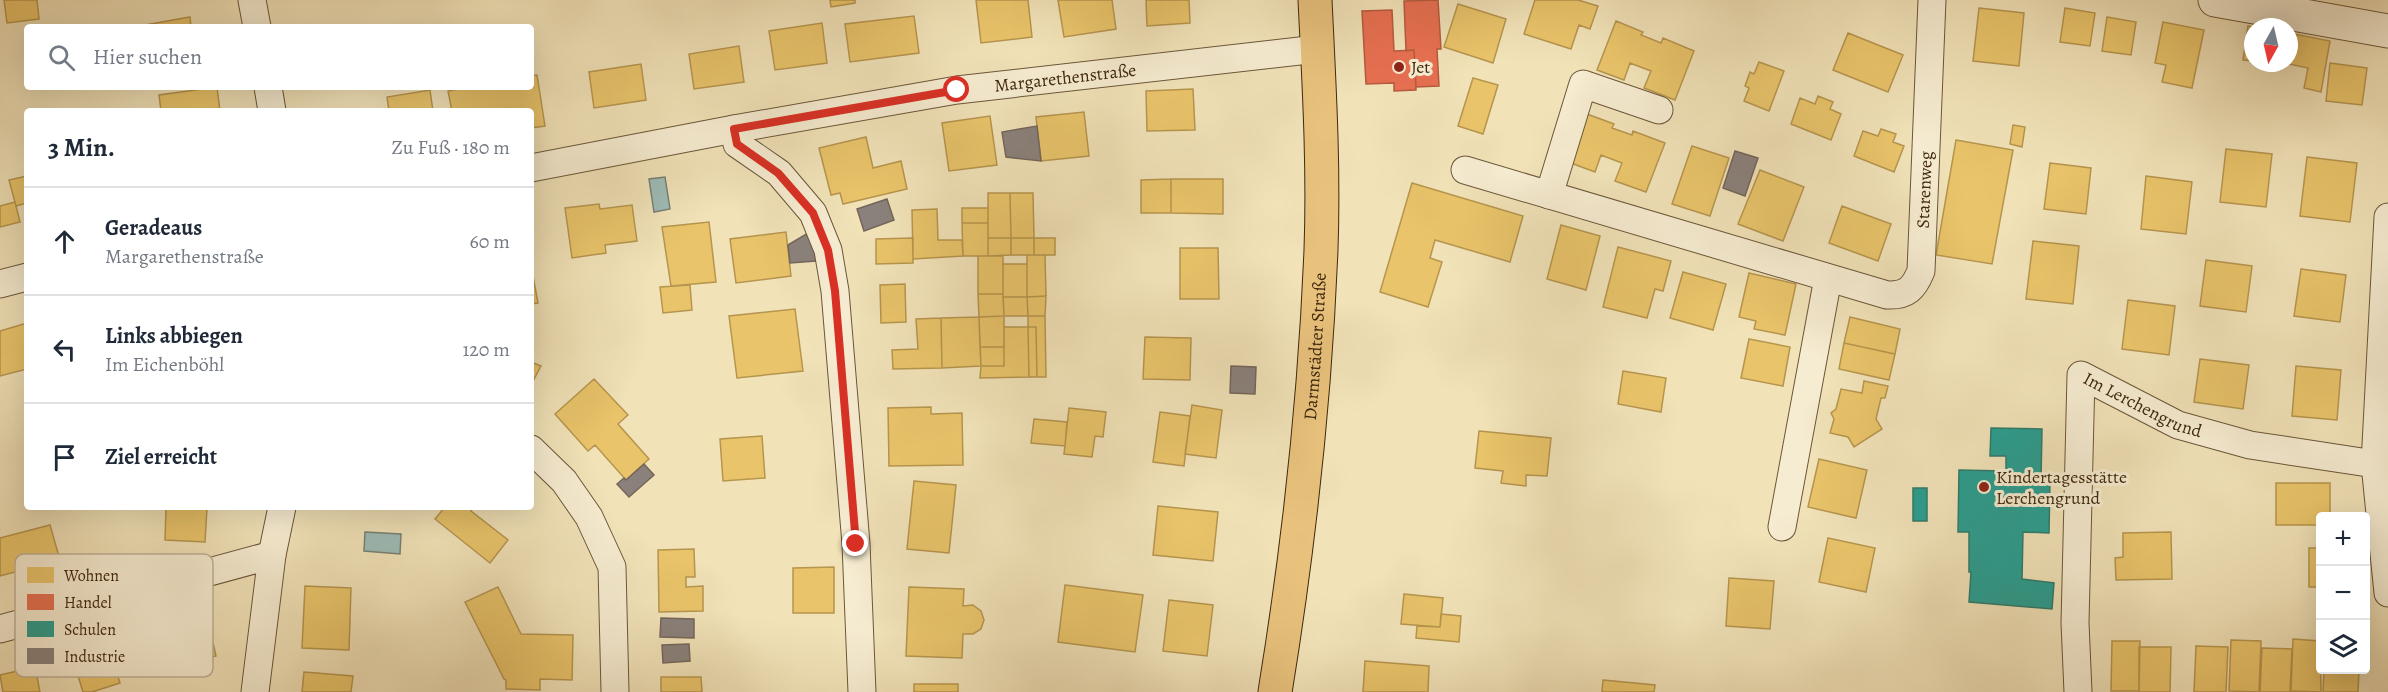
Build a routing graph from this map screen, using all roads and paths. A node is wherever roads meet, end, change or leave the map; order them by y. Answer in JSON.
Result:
{"nodes":[{"id":1,"x":252,"y":0,"type":"edge"},
{"id":2,"x":1315,"y":0,"type":"edge"},
{"id":3,"x":1932,"y":0,"type":"edge"},
{"id":4,"x":2215,"y":0,"type":"edge"},
{"id":5,"x":256,"y":24,"type":"edge"},
{"id":6,"x":2388,"y":31,"type":"edge"},
{"id":7,"x":1317,"y":49,"type":"junction"},
{"id":8,"x":268,"y":90,"type":"edge"},
{"id":9,"x":272,"y":108,"type":"edge"},
{"id":10,"x":1659,"y":110,"type":"dead end"},
{"id":11,"x":734,"y":129,"type":"junction"},
{"id":12,"x":534,"y":167,"type":"edge"},
{"id":13,"x":1465,"y":170,"type":"dead end"},
{"id":14,"x":1549,"y":195,"type":"junction"},
{"id":15,"x":2388,"y":217,"type":"edge"},
{"id":16,"x":24,"y":278,"type":"edge"},
{"id":17,"x":1828,"y":278,"type":"junction"},
{"id":18,"x":0,"y":284,"type":"edge"},
{"id":19,"x":534,"y":451,"type":"edge"},
{"id":20,"x":2381,"y":464,"type":"edge"},
{"id":21,"x":281,"y":510,"type":"edge"},
{"id":22,"x":1782,"y":527,"type":"dead end"},
{"id":23,"x":272,"y":555,"type":"junction"},
{"id":24,"x":213,"y":571,"type":"edge"},
{"id":25,"x":2388,"y":593,"type":"edge"},
{"id":26,"x":15,"y":625,"type":"edge"},
{"id":27,"x":0,"y":629,"type":"edge"},
{"id":28,"x":255,"y":692,"type":"edge"},
{"id":29,"x":615,"y":692,"type":"edge"},
{"id":30,"x":862,"y":692,"type":"edge"},
{"id":31,"x":1275,"y":692,"type":"edge"},
{"id":32,"x":2078,"y":692,"type":"edge"}],
"edges":[{"from":1,"to":5,"type":"street"},
{"from":2,"to":7,"type":"main road","name":"Darmstädter Straße"},
{"from":3,"to":17,"type":"street","name":"Starenweg"},
{"from":4,"to":6,"type":"street"},
{"from":7,"to":11,"type":"street","name":"Margarethenstraße"},
{"from":7,"to":31,"type":"main road","name":"Darmstädter Straße"},
{"from":8,"to":9,"type":"street"},
{"from":10,"to":14,"type":"street"},
{"from":11,"to":12,"type":"street","name":"Margarethenstraße"},
{"from":11,"to":30,"type":"street"},
{"from":13,"to":14,"type":"street","name":"Starenweg"},
{"from":14,"to":17,"type":"street","name":"Starenweg"},
{"from":15,"to":20,"type":"street"},
{"from":16,"to":18,"type":"street"},
{"from":17,"to":22,"type":"street"},
{"from":19,"to":29,"type":"street"},
{"from":20,"to":25,"type":"street"},
{"from":20,"to":32,"type":"street","name":"Im Lerchengrund"},
{"from":21,"to":23,"type":"street"},
{"from":23,"to":24,"type":"street"},
{"from":23,"to":28,"type":"street"},
{"from":26,"to":27,"type":"street"}]}
